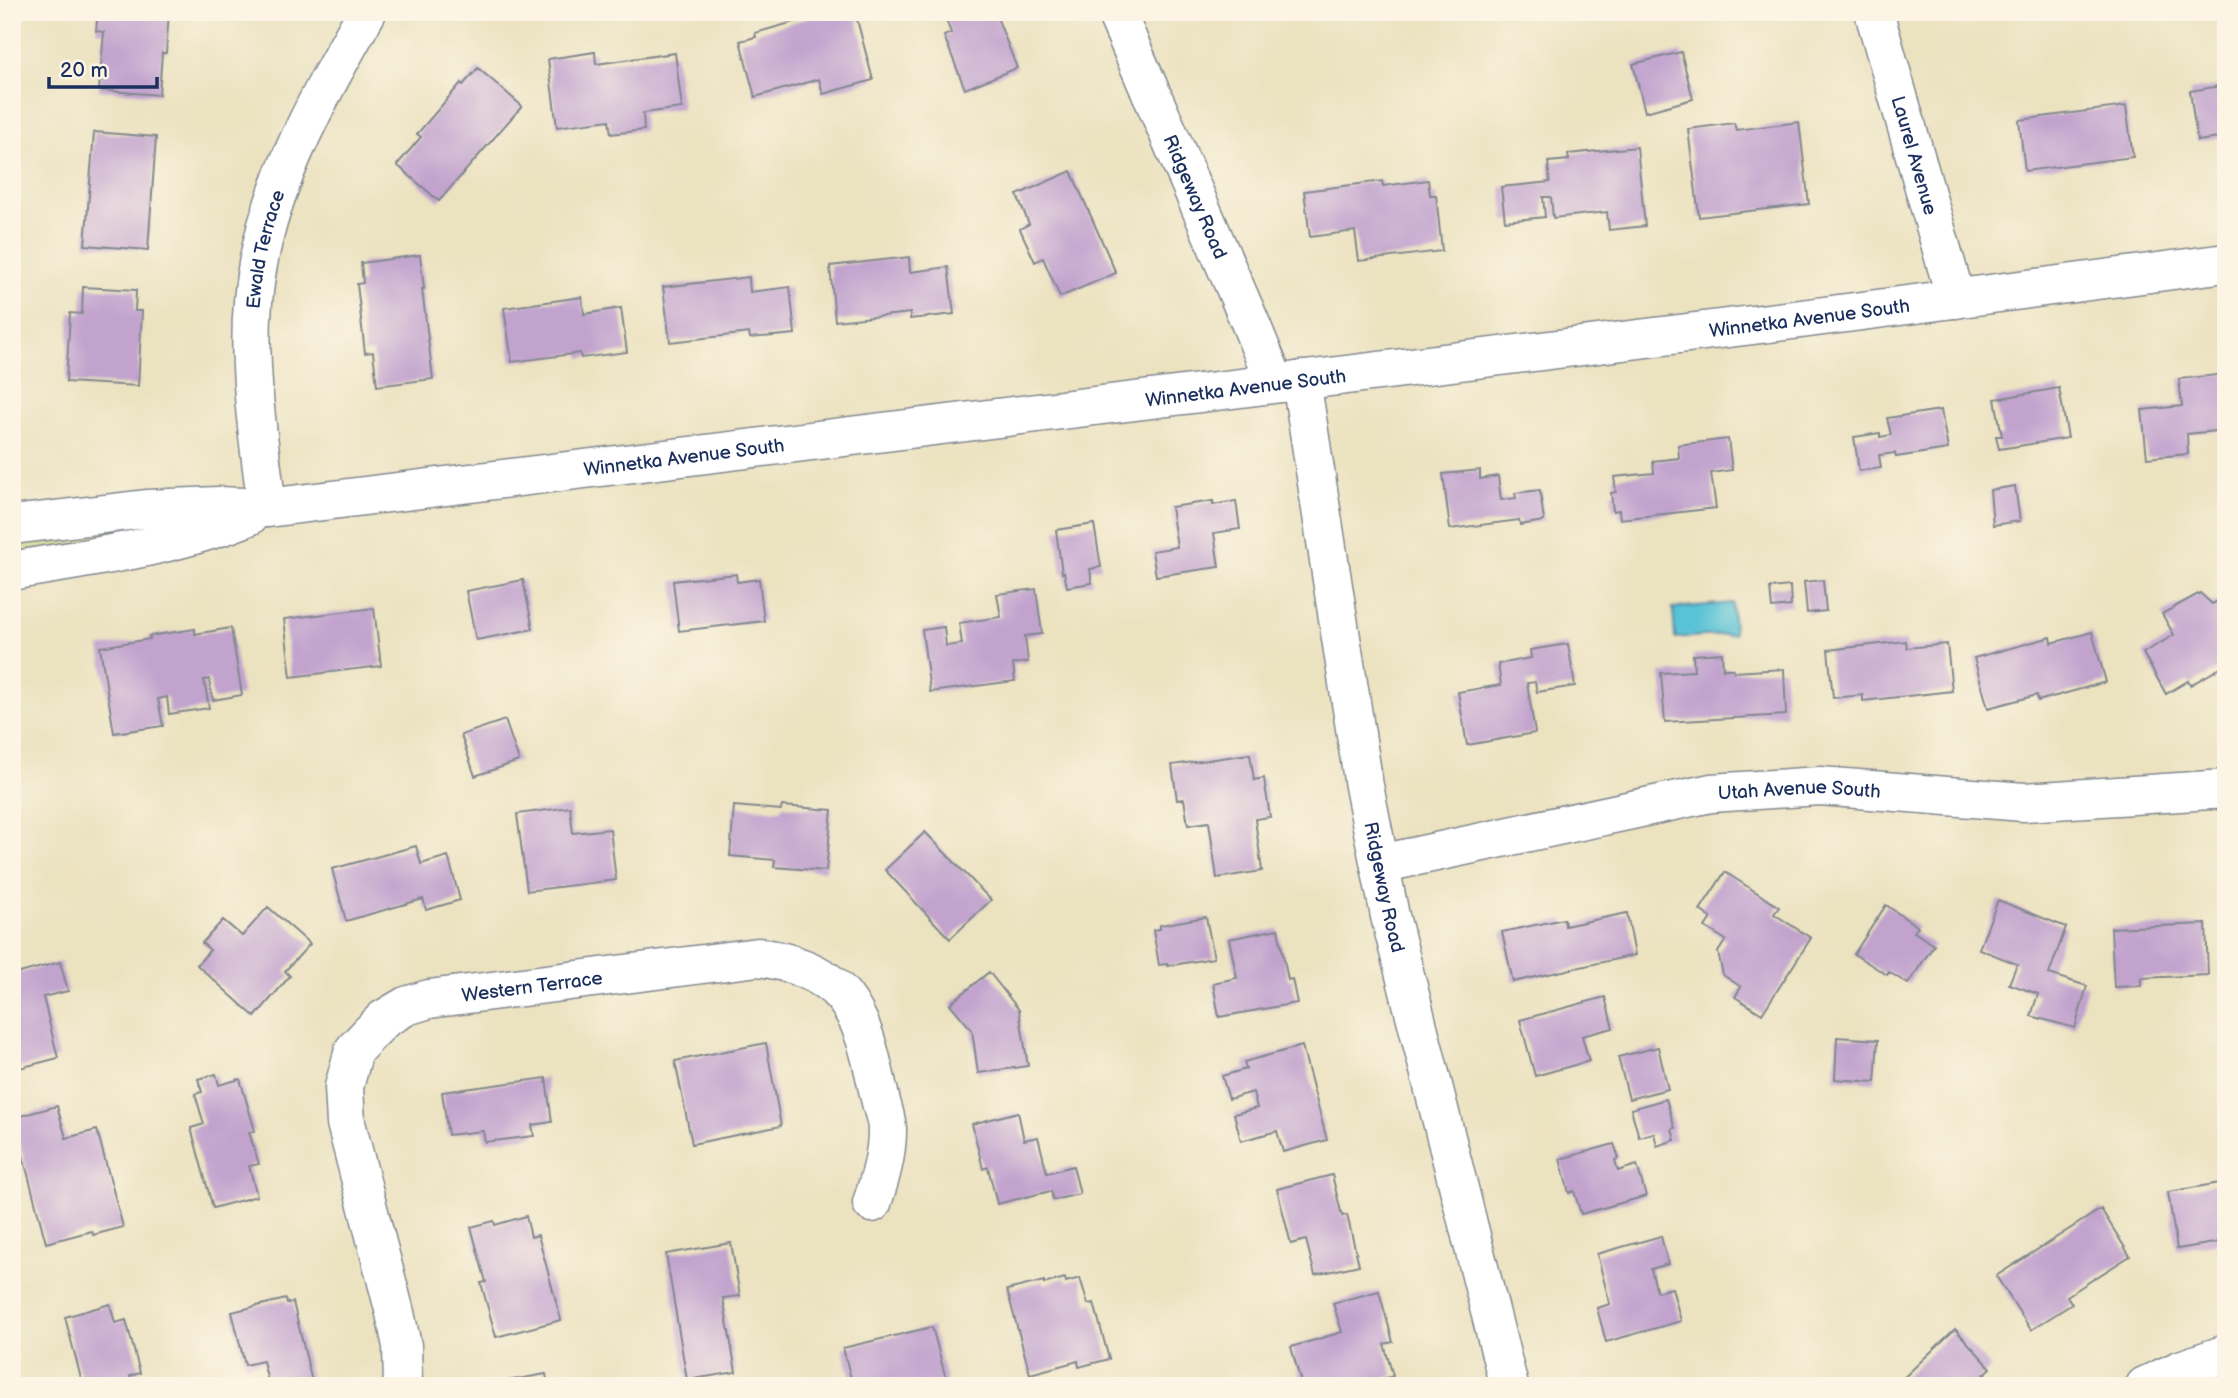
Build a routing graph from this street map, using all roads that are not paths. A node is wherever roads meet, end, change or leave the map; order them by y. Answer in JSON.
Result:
{"nodes":[{"id":1,"x":367,"y":12,"type":"edge"},
{"id":2,"x":1116,"y":12,"type":"edge"},
{"id":3,"x":1874,"y":12,"type":"edge"},
{"id":4,"x":2226,"y":263,"type":"edge"},
{"id":5,"x":1956,"y":299,"type":"junction"},
{"id":6,"x":1288,"y":382,"type":"junction"},
{"id":7,"x":267,"y":509,"type":"junction"},
{"id":8,"x":12,"y":525,"type":"edge"},
{"id":9,"x":12,"y":571,"type":"edge"},
{"id":10,"x":2226,"y":789,"type":"edge"},
{"id":11,"x":1380,"y":864,"type":"junction"},
{"id":12,"x":872,"y":1203,"type":"dead end"},
{"id":13,"x":2226,"y":1354,"type":"edge"},
{"id":14,"x":403,"y":1386,"type":"edge"},
{"id":15,"x":1509,"y":1386,"type":"edge"},
{"id":16,"x":2145,"y":1386,"type":"edge"}],
"edges":[{"from":1,"to":7,"type":"street","name":"Ewald Terrace"},
{"from":2,"to":6,"type":"street","name":"Ridgeway Road"},
{"from":3,"to":5,"type":"street","name":"Laurel Avenue"},
{"from":4,"to":5,"type":"street","name":"Winnetka Avenue South"},
{"from":5,"to":6,"type":"street","name":"Winnetka Avenue South"},
{"from":6,"to":7,"type":"street","name":"Winnetka Avenue South"},
{"from":6,"to":11,"type":"street","name":"Ridgeway Road"},
{"from":7,"to":8,"type":"street","name":"Winnetka Avenue South"},
{"from":7,"to":9,"type":"street","name":"Winnetka Avenue South"},
{"from":10,"to":11,"type":"street","name":"Utah Avenue South"},
{"from":11,"to":15,"type":"street","name":"Ridgeway Road"},
{"from":12,"to":14,"type":"street","name":"Western Terrace"},
{"from":13,"to":16,"type":"street"}]}
